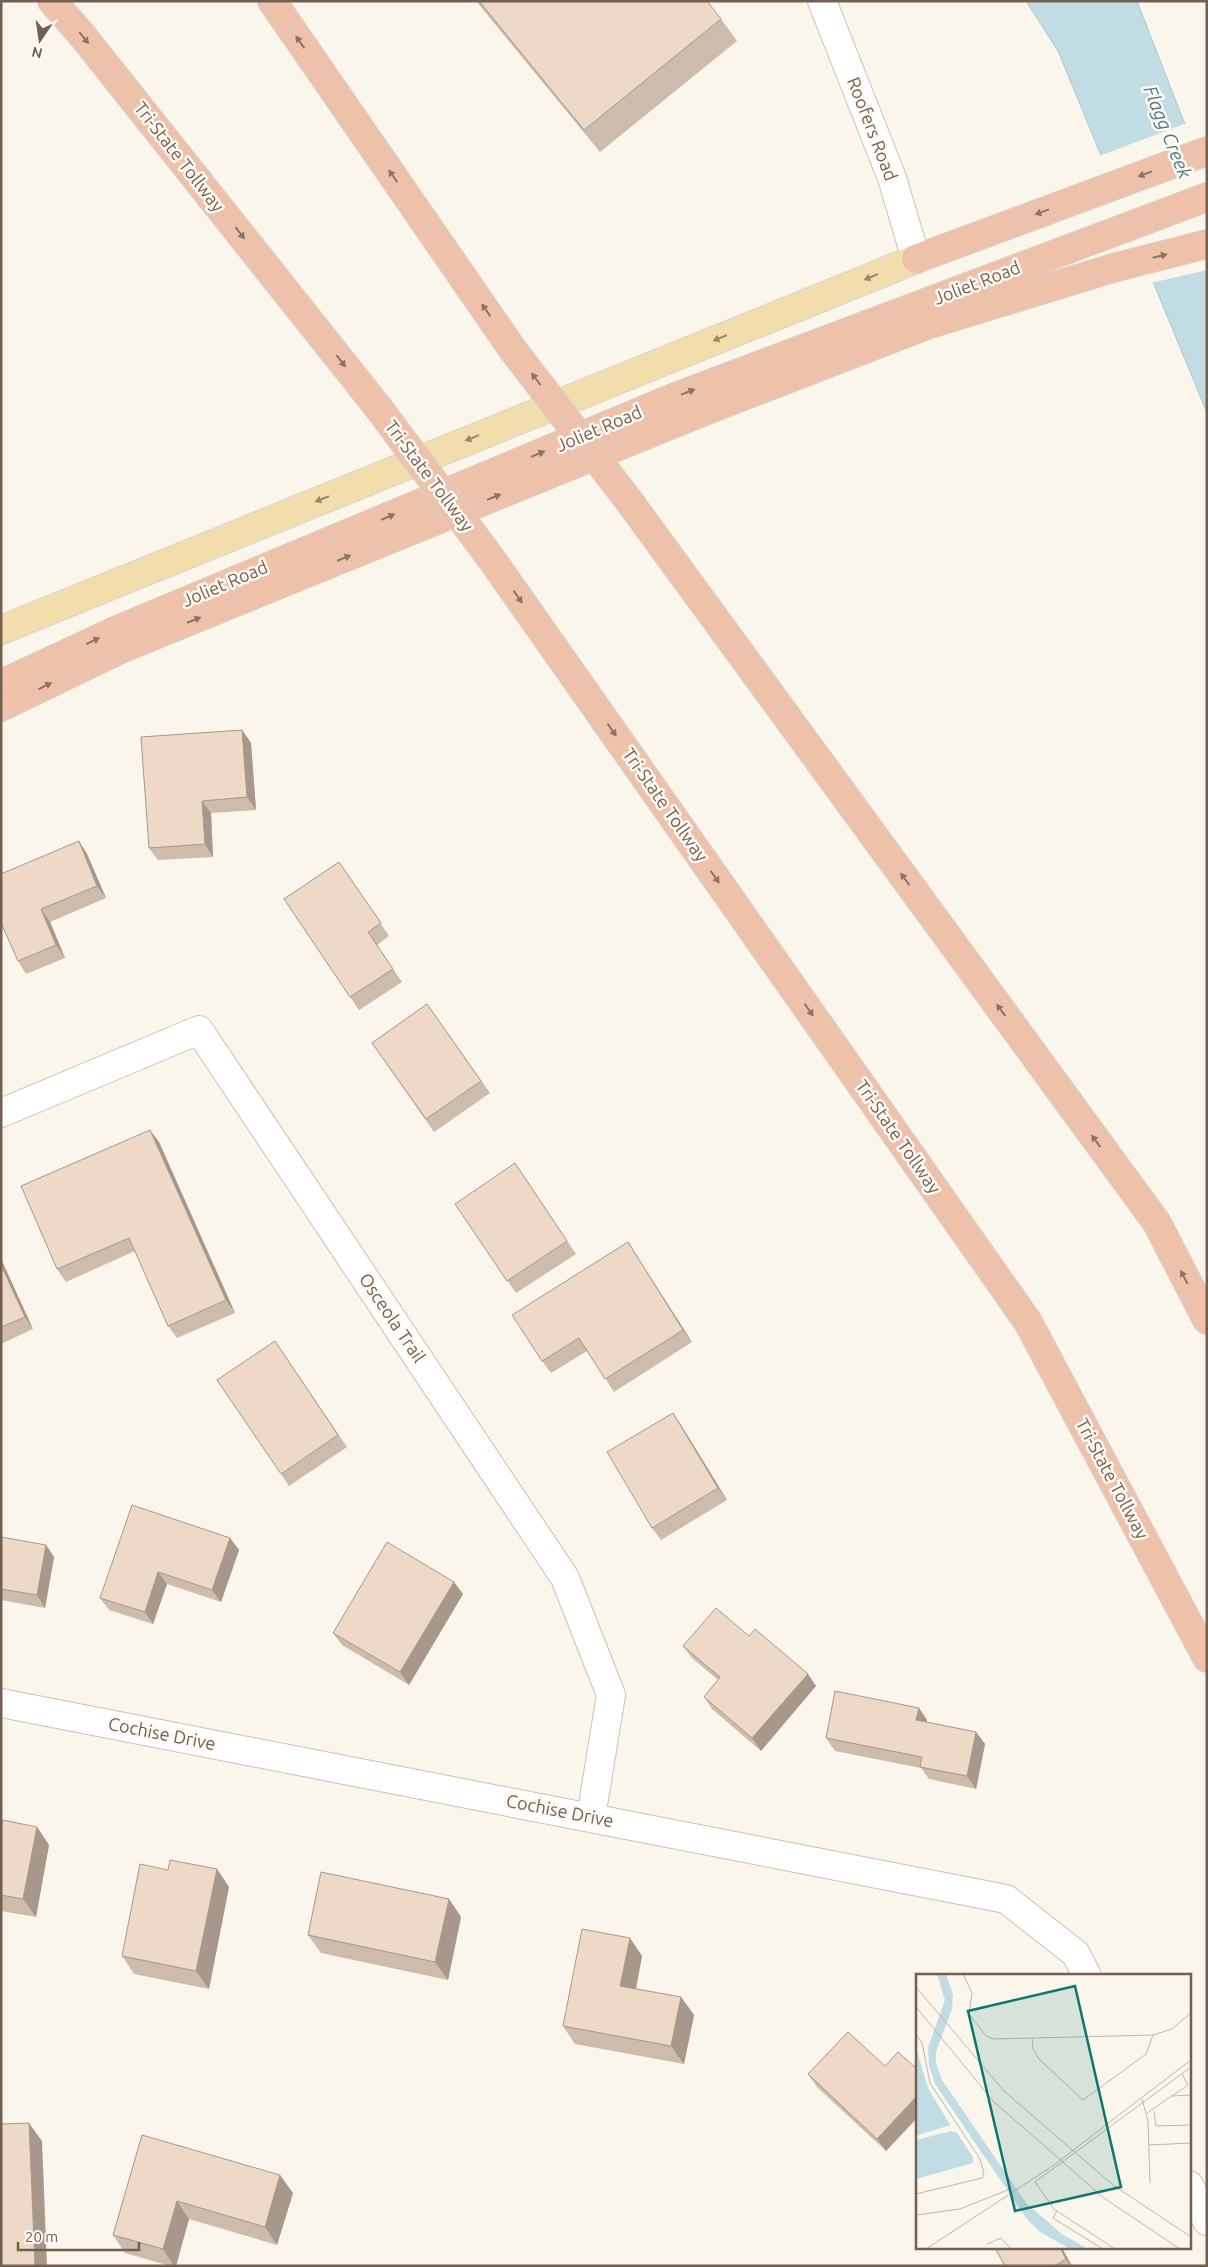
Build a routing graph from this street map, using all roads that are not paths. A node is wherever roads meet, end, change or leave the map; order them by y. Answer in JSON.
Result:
{"nodes":[{"id":1,"x":52,"y":1,"type":"edge"},
{"id":2,"x":272,"y":1,"type":"edge"},
{"id":3,"x":822,"y":1,"type":"edge"},
{"id":4,"x":1207,"y":151,"type":"edge"},
{"id":5,"x":1207,"y":197,"type":"edge"},
{"id":6,"x":1207,"y":244,"type":"edge"},
{"id":7,"x":916,"y":258,"type":"junction"},
{"id":8,"x":1,"y":630,"type":"edge"},
{"id":9,"x":1,"y":684,"type":"edge"},
{"id":10,"x":1,"y":707,"type":"edge"},
{"id":11,"x":1,"y":1113,"type":"edge"},
{"id":12,"x":1207,"y":1320,"type":"edge"},
{"id":13,"x":1207,"y":1658,"type":"edge"},
{"id":14,"x":1,"y":1703,"type":"edge"},
{"id":15,"x":591,"y":1817,"type":"junction"},
{"id":16,"x":1086,"y":1974,"type":"edge"},
{"id":17,"x":1190,"y":2187,"type":"edge"},
{"id":18,"x":1207,"y":2221,"type":"edge"}],
"edges":[{"from":1,"to":13,"type":"highway","name":"Tri-State Tollway","one_way":true,"bridge":true},
{"from":12,"to":2,"type":"highway","one_way":true,"bridge":true},
{"from":3,"to":7,"type":"street","name":"Roofers Road"},
{"from":4,"to":7,"type":"highway","one_way":true},
{"from":9,"to":5,"type":"highway","name":"Joliet Road","one_way":true},
{"from":10,"to":6,"type":"highway","one_way":true},
{"from":7,"to":8,"type":"main road","one_way":true},
{"from":11,"to":15,"type":"street","name":"Osceola Trail"},
{"from":14,"to":15,"type":"street","name":"Cochise Drive"},
{"from":15,"to":16,"type":"street","name":"Cochise Drive"},
{"from":17,"to":18,"type":"street"}]}
